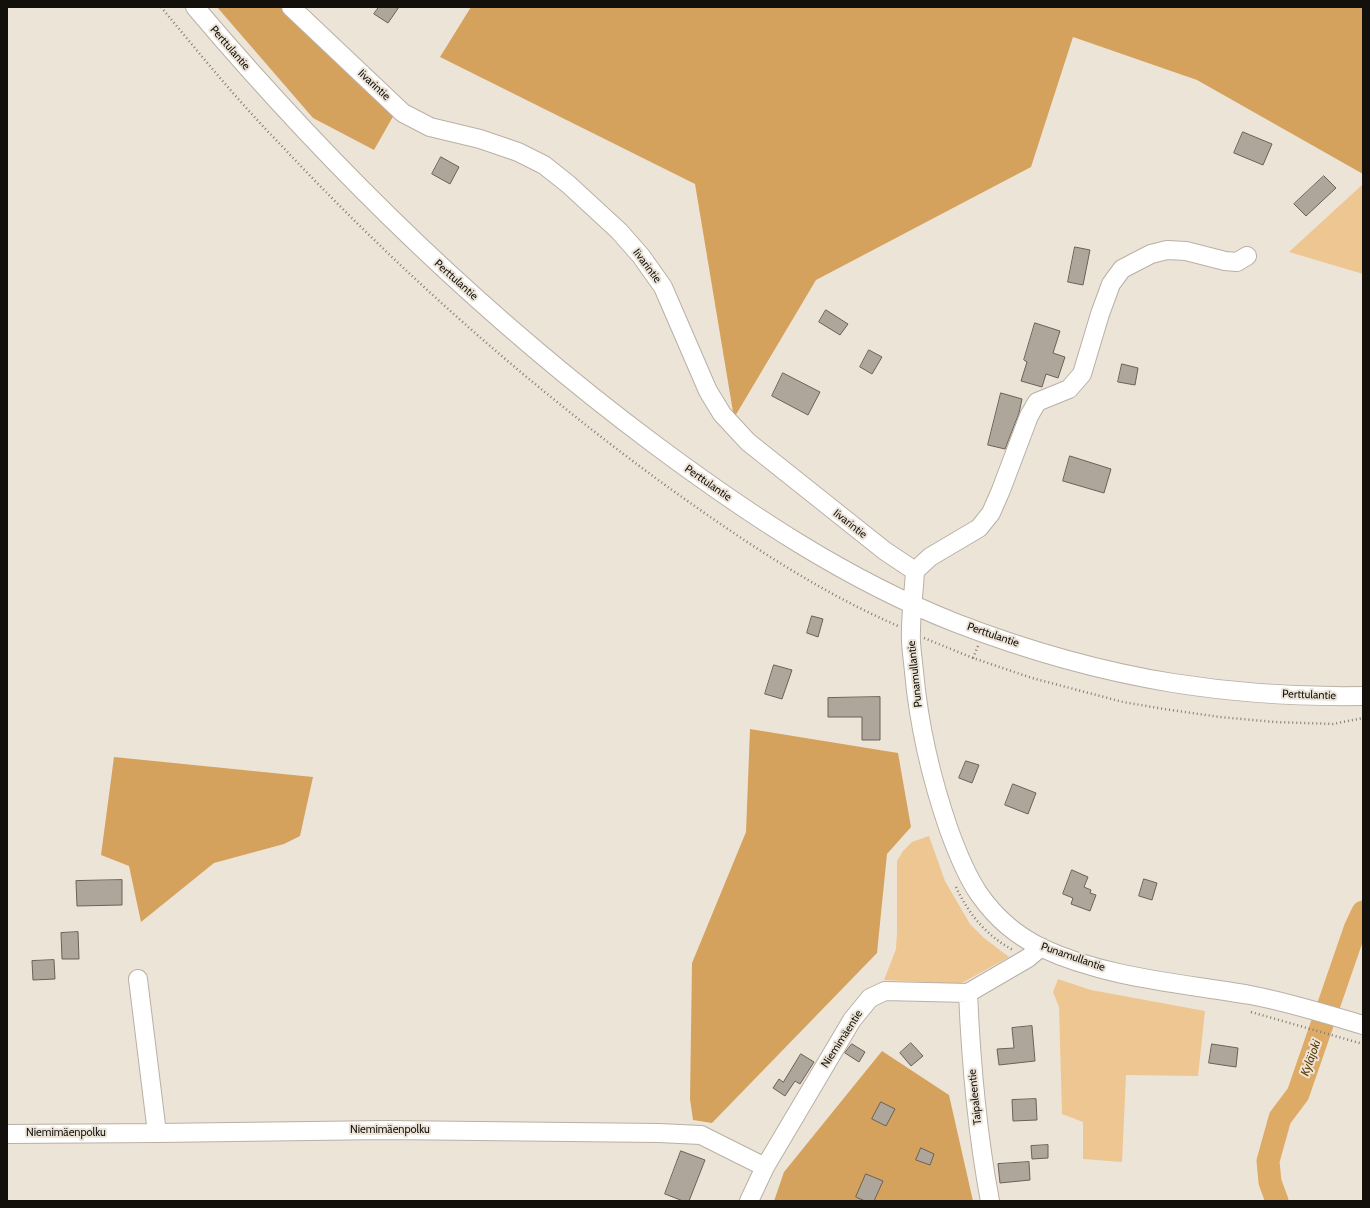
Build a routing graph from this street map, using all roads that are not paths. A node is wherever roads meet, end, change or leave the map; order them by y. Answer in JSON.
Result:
{"nodes":[{"id":1,"x":196,"y":7,"type":"edge"},
{"id":2,"x":291,"y":7,"type":"edge"},
{"id":3,"x":1246,"y":256,"type":"dead end"},
{"id":4,"x":916,"y":571,"type":"junction"},
{"id":5,"x":913,"y":604,"type":"junction"},
{"id":6,"x":1363,"y":696,"type":"edge"},
{"id":7,"x":1034,"y":953,"type":"junction"},
{"id":8,"x":138,"y":979,"type":"dead end"},
{"id":9,"x":968,"y":993,"type":"junction"},
{"id":10,"x":1363,"y":1025,"type":"edge"},
{"id":11,"x":157,"y":1133,"type":"junction"},
{"id":12,"x":7,"y":1134,"type":"edge"},
{"id":13,"x":765,"y":1166,"type":"junction"},
{"id":14,"x":750,"y":1201,"type":"edge"},
{"id":15,"x":990,"y":1201,"type":"edge"}],
"edges":[{"from":1,"to":5,"type":"street","name":"Perttulantie"},
{"from":2,"to":4,"type":"street","name":"Iivarintie"},
{"from":3,"to":4,"type":"street"},
{"from":4,"to":5,"type":"street"},
{"from":5,"to":6,"type":"street","name":"Perttulantie"},
{"from":5,"to":7,"type":"street","name":"Punamullantie"},
{"from":7,"to":9,"type":"street"},
{"from":7,"to":10,"type":"street","name":"Punamullantie"},
{"from":8,"to":11,"type":"street"},
{"from":9,"to":13,"type":"street","name":"Niemimäentie"},
{"from":9,"to":15,"type":"street","name":"Taipaleentie"},
{"from":11,"to":12,"type":"street","name":"Niemimäenpolku"},
{"from":11,"to":13,"type":"street","name":"Niemimäenpolku"},
{"from":13,"to":14,"type":"street","name":"Niemimäentie"}]}
